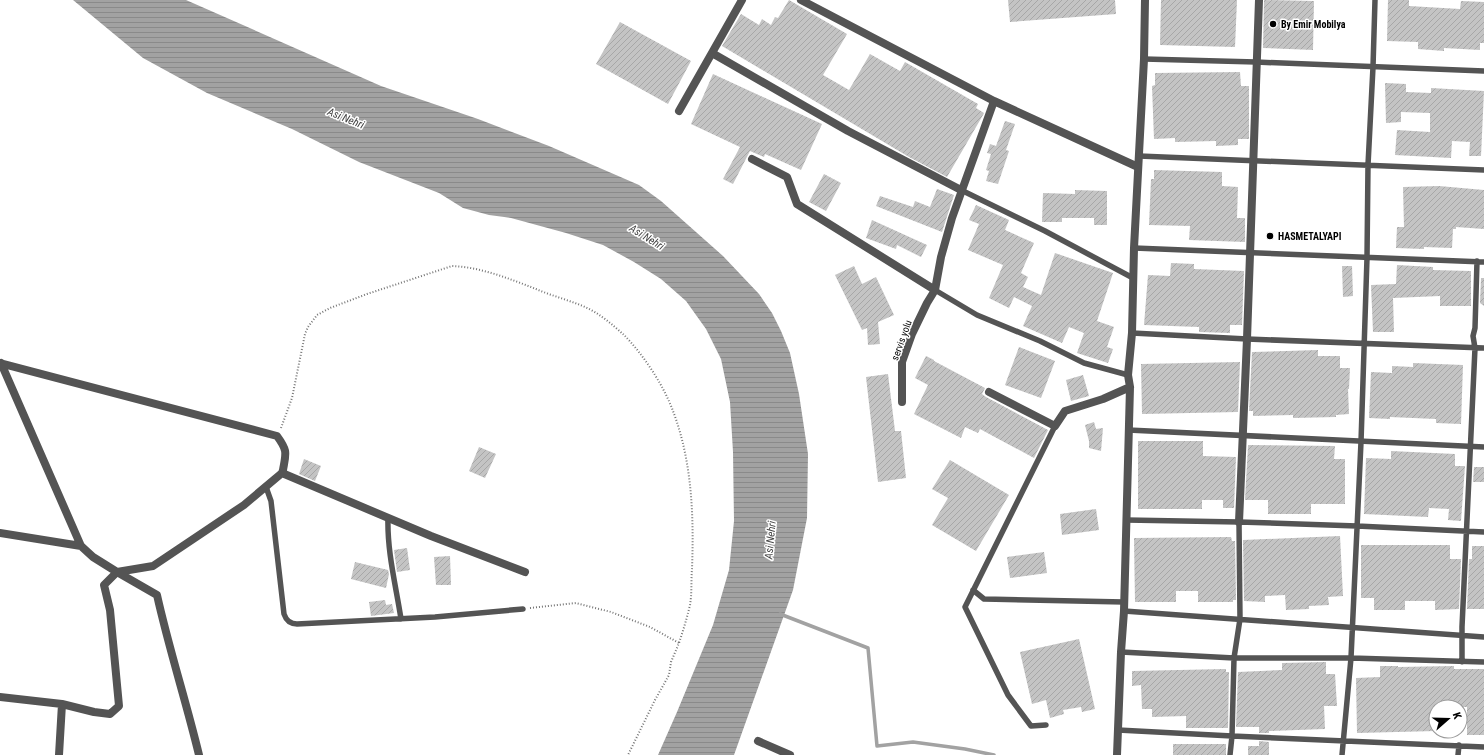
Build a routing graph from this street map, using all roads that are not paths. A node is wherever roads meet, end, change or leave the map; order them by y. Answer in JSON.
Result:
{"nodes":[{"id":1,"x":742,"y":0,"type":"edge"},
{"id":2,"x":801,"y":0,"type":"edge"},
{"id":3,"x":1145,"y":0,"type":"edge"},
{"id":4,"x":1259,"y":0,"type":"edge"},
{"id":5,"x":1374,"y":0,"type":"edge"},
{"id":6,"x":712,"y":53,"type":"junction"},
{"id":7,"x":1144,"y":59,"type":"junction"},
{"id":8,"x":1256,"y":62,"type":"junction"},
{"id":9,"x":1373,"y":67,"type":"junction"},
{"id":10,"x":1484,"y":71,"type":"edge"},
{"id":11,"x":994,"y":101,"type":"junction"},
{"id":12,"x":679,"y":111,"type":"dead end"},
{"id":13,"x":1139,"y":156,"type":"junction"},
{"id":14,"x":752,"y":159,"type":"dead end"},
{"id":15,"x":1253,"y":160,"type":"junction"},
{"id":16,"x":1368,"y":165,"type":"junction"},
{"id":17,"x":1138,"y":167,"type":"junction"},
{"id":18,"x":1484,"y":170,"type":"edge"},
{"id":19,"x":962,"y":190,"type":"junction"},
{"id":20,"x":1134,"y":248,"type":"junction"},
{"id":21,"x":1250,"y":253,"type":"junction"},
{"id":22,"x":1367,"y":258,"type":"junction"},
{"id":23,"x":1477,"y":262,"type":"junction"},
{"id":24,"x":1484,"y":262,"type":"edge"},
{"id":25,"x":1133,"y":278,"type":"junction"},
{"id":26,"x":935,"y":290,"type":"junction"},
{"id":27,"x":1132,"y":333,"type":"junction"},
{"id":28,"x":1247,"y":339,"type":"junction"},
{"id":29,"x":1364,"y":343,"type":"junction"},
{"id":30,"x":1474,"y":348,"type":"junction"},
{"id":31,"x":1484,"y":348,"type":"edge"},
{"id":32,"x":0,"y":363,"type":"edge"},
{"id":33,"x":1128,"y":375,"type":"junction"},
{"id":34,"x":1130,"y":387,"type":"junction"},
{"id":35,"x":989,"y":392,"type":"dead end"},
{"id":36,"x":902,"y":402,"type":"dead end"},
{"id":37,"x":1055,"y":426,"type":"junction"},
{"id":38,"x":1128,"y":430,"type":"junction"},
{"id":39,"x":1243,"y":436,"type":"junction"},
{"id":40,"x":1361,"y":442,"type":"junction"},
{"id":41,"x":1470,"y":447,"type":"junction"},
{"id":42,"x":1484,"y":447,"type":"edge"},
{"id":43,"x":282,"y":473,"type":"junction"},
{"id":44,"x":266,"y":487,"type":"junction"},
{"id":45,"x":388,"y":518,"type":"junction"},
{"id":46,"x":1126,"y":520,"type":"junction"},
{"id":47,"x":1238,"y":522,"type":"junction"},
{"id":48,"x":1357,"y":526,"type":"junction"},
{"id":49,"x":1467,"y":532,"type":"junction"},
{"id":50,"x":1484,"y":532,"type":"edge"},
{"id":51,"x":0,"y":533,"type":"edge"},
{"id":52,"x":81,"y":546,"type":"junction"},
{"id":53,"x":117,"y":572,"type":"junction"},
{"id":54,"x":525,"y":572,"type":"dead end"},
{"id":55,"x":973,"y":590,"type":"junction"},
{"id":56,"x":1124,"y":602,"type":"junction"},
{"id":57,"x":523,"y":609,"type":"road end"},
{"id":58,"x":1124,"y":611,"type":"junction"},
{"id":59,"x":401,"y":619,"type":"junction"},
{"id":60,"x":1240,"y":619,"type":"junction"},
{"id":61,"x":1352,"y":627,"type":"junction"},
{"id":62,"x":1462,"y":636,"type":"junction"},
{"id":63,"x":1484,"y":637,"type":"edge"},
{"id":64,"x":1121,"y":652,"type":"junction"},
{"id":65,"x":1234,"y":658,"type":"junction"},
{"id":66,"x":1351,"y":658,"type":"junction"},
{"id":67,"x":1462,"y":662,"type":"junction"},
{"id":68,"x":1484,"y":662,"type":"edge"},
{"id":69,"x":0,"y":697,"type":"edge"},
{"id":70,"x":62,"y":704,"type":"junction"},
{"id":71,"x":1046,"y":725,"type":"dead end"},
{"id":72,"x":1118,"y":730,"type":"junction"},
{"id":73,"x":1232,"y":736,"type":"junction"},
{"id":74,"x":1343,"y":740,"type":"junction"},
{"id":75,"x":758,"y":741,"type":"dead end"},
{"id":76,"x":1459,"y":745,"type":"junction"},
{"id":77,"x":1484,"y":747,"type":"edge"},
{"id":78,"x":60,"y":755,"type":"edge"},
{"id":79,"x":199,"y":755,"type":"edge"},
{"id":80,"x":790,"y":755,"type":"edge"},
{"id":81,"x":1117,"y":755,"type":"edge"},
{"id":82,"x":1230,"y":755,"type":"edge"},
{"id":83,"x":1342,"y":755,"type":"edge"},
{"id":84,"x":1458,"y":755,"type":"edge"}],
"edges":[{"from":1,"to":6,"type":"street"},
{"from":2,"to":11,"type":"street"},
{"from":3,"to":7,"type":"street"},
{"from":4,"to":8,"type":"street"},
{"from":5,"to":9,"type":"lane"},
{"from":6,"to":12,"type":"street"},
{"from":6,"to":19,"type":"street"},
{"from":7,"to":8,"type":"lane"},
{"from":7,"to":13,"type":"street"},
{"from":8,"to":9,"type":"lane"},
{"from":8,"to":15,"type":"street"},
{"from":9,"to":10,"type":"lane"},
{"from":9,"to":16,"type":"lane"},
{"from":11,"to":17,"type":"street"},
{"from":11,"to":19,"type":"street","name":"servis yolu"},
{"from":13,"to":15,"type":"lane"},
{"from":13,"to":17,"type":"street"},
{"from":14,"to":26,"type":"street"},
{"from":15,"to":16,"type":"lane"},
{"from":15,"to":21,"type":"street"},
{"from":16,"to":18,"type":"lane"},
{"from":16,"to":22,"type":"lane"},
{"from":17,"to":20,"type":"street"},
{"from":19,"to":25,"type":"lane"},
{"from":19,"to":26,"type":"street","name":"servis yolu"},
{"from":20,"to":21,"type":"lane"},
{"from":20,"to":25,"type":"street"},
{"from":21,"to":22,"type":"lane"},
{"from":21,"to":28,"type":"street"},
{"from":22,"to":23,"type":"lane"},
{"from":22,"to":29,"type":"lane"},
{"from":23,"to":24,"type":"lane"},
{"from":23,"to":30,"type":"lane"},
{"from":25,"to":27,"type":"street"},
{"from":26,"to":33,"type":"lane"},
{"from":26,"to":36,"type":"street","name":"servis yolu"},
{"from":27,"to":28,"type":"lane"},
{"from":27,"to":33,"type":"street"},
{"from":28,"to":29,"type":"lane"},
{"from":28,"to":39,"type":"street"},
{"from":29,"to":30,"type":"lane"},
{"from":29,"to":40,"type":"lane"},
{"from":30,"to":31,"type":"lane"},
{"from":30,"to":41,"type":"lane"},
{"from":32,"to":43,"type":"street"},
{"from":32,"to":52,"type":"street"},
{"from":33,"to":34,"type":"street"},
{"from":34,"to":37,"type":"street"},
{"from":34,"to":38,"type":"street"},
{"from":35,"to":37,"type":"street"},
{"from":37,"to":55,"type":"lane"},
{"from":38,"to":39,"type":"lane"},
{"from":38,"to":46,"type":"street"},
{"from":39,"to":40,"type":"lane"},
{"from":39,"to":47,"type":"street"},
{"from":40,"to":41,"type":"lane"},
{"from":40,"to":48,"type":"lane"},
{"from":41,"to":42,"type":"lane"},
{"from":41,"to":49,"type":"lane"},
{"from":43,"to":44,"type":"street"},
{"from":43,"to":45,"type":"street"},
{"from":44,"to":53,"type":"street"},
{"from":44,"to":59,"type":"lane"},
{"from":45,"to":54,"type":"street"},
{"from":45,"to":59,"type":"lane"},
{"from":46,"to":47,"type":"lane"},
{"from":46,"to":56,"type":"street"},
{"from":47,"to":48,"type":"lane"},
{"from":47,"to":60,"type":"lane"},
{"from":48,"to":49,"type":"lane"},
{"from":48,"to":61,"type":"lane"},
{"from":49,"to":50,"type":"lane"},
{"from":49,"to":62,"type":"lane"},
{"from":51,"to":52,"type":"street"},
{"from":52,"to":53,"type":"street"},
{"from":53,"to":70,"type":"street"},
{"from":53,"to":79,"type":"street"},
{"from":55,"to":56,"type":"lane"},
{"from":55,"to":71,"type":"lane"},
{"from":56,"to":58,"type":"street"},
{"from":57,"to":59,"type":"lane"},
{"from":58,"to":60,"type":"lane"},
{"from":58,"to":64,"type":"street"},
{"from":60,"to":61,"type":"lane"},
{"from":60,"to":65,"type":"lane"},
{"from":61,"to":62,"type":"lane"},
{"from":61,"to":66,"type":"lane"},
{"from":62,"to":63,"type":"lane"},
{"from":62,"to":67,"type":"lane"},
{"from":64,"to":65,"type":"lane"},
{"from":64,"to":72,"type":"street"},
{"from":65,"to":66,"type":"lane"},
{"from":65,"to":73,"type":"lane"},
{"from":66,"to":67,"type":"lane"},
{"from":66,"to":74,"type":"lane"},
{"from":67,"to":68,"type":"lane"},
{"from":69,"to":70,"type":"street"},
{"from":70,"to":78,"type":"street"},
{"from":72,"to":73,"type":"lane"},
{"from":72,"to":81,"type":"street"},
{"from":73,"to":74,"type":"lane"},
{"from":73,"to":82,"type":"lane"},
{"from":74,"to":76,"type":"lane"},
{"from":74,"to":83,"type":"lane"},
{"from":75,"to":80,"type":"street"},
{"from":76,"to":77,"type":"lane"},
{"from":76,"to":84,"type":"lane"}]}
